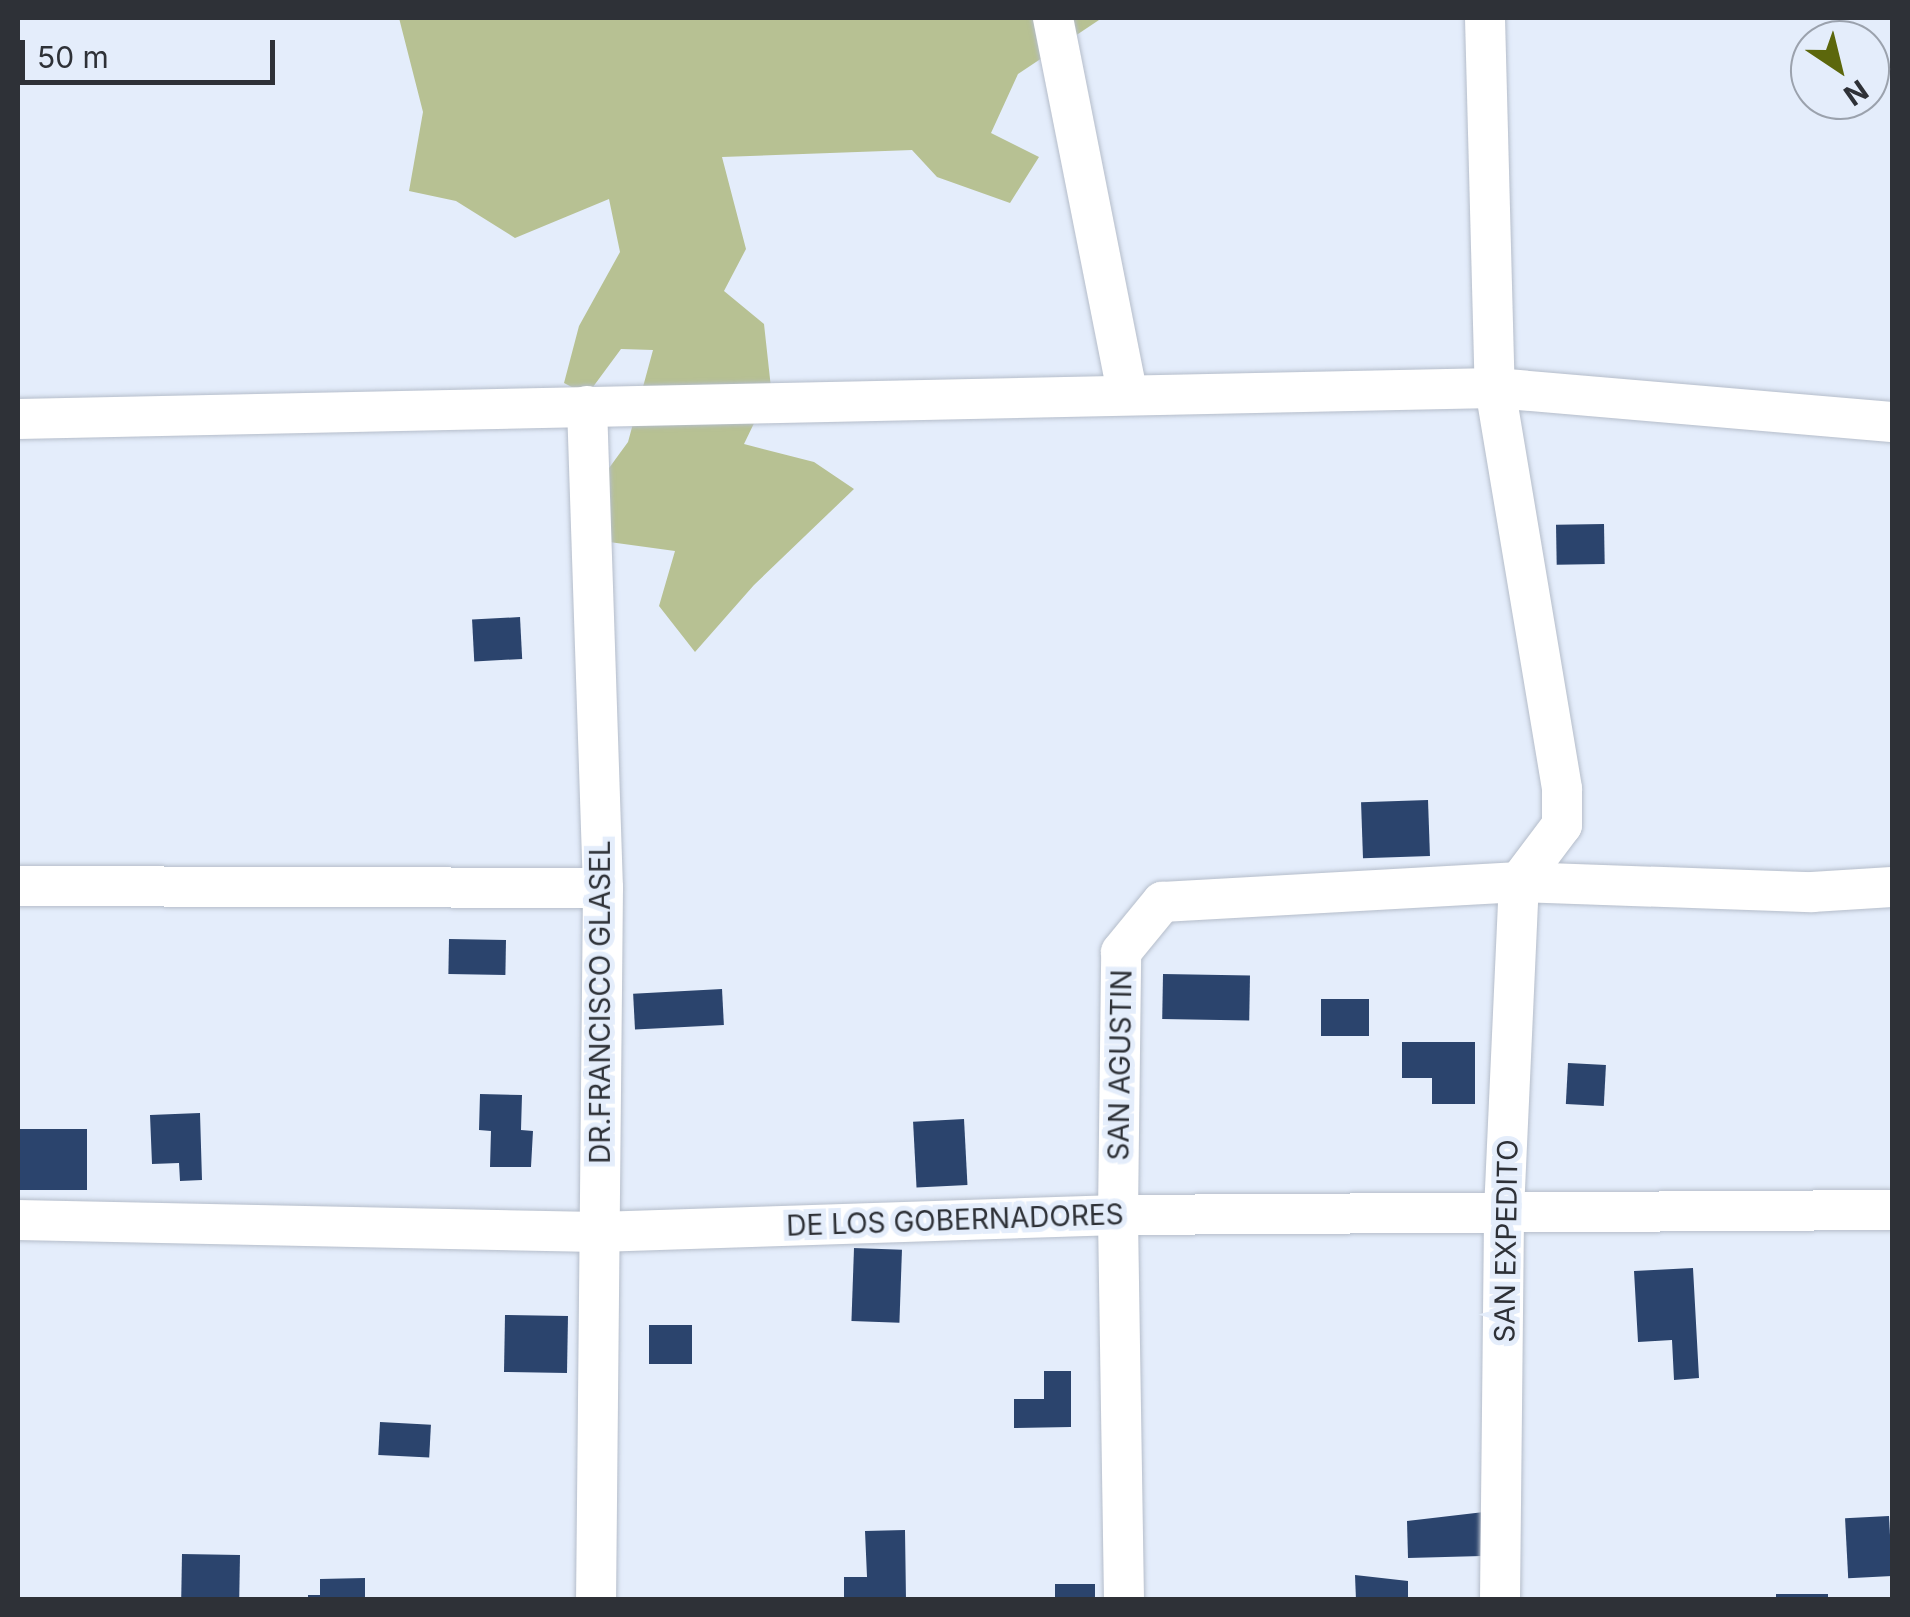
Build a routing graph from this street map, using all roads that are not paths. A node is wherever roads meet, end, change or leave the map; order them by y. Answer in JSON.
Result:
{"nodes":[{"id":1,"x":1052,"y":18,"type":"edge"},
{"id":2,"x":1485,"y":18,"type":"edge"},
{"id":3,"x":1495,"y":388,"type":"junction"},
{"id":4,"x":1127,"y":393,"type":"junction"},
{"id":5,"x":588,"y":406,"type":"junction"},
{"id":6,"x":18,"y":419,"type":"edge"},
{"id":7,"x":1892,"y":422,"type":"edge"},
{"id":8,"x":1519,"y":882,"type":"junction"},
{"id":9,"x":18,"y":886,"type":"edge"},
{"id":10,"x":1892,"y":887,"type":"edge"},
{"id":11,"x":603,"y":888,"type":"junction"},
{"id":12,"x":1892,"y":1210,"type":"edge"},
{"id":13,"x":1504,"y":1211,"type":"junction"},
{"id":14,"x":1118,"y":1214,"type":"junction"},
{"id":15,"x":18,"y":1220,"type":"edge"},
{"id":16,"x":598,"y":1232,"type":"junction"},
{"id":17,"x":596,"y":1600,"type":"edge"},
{"id":18,"x":1124,"y":1600,"type":"edge"},
{"id":19,"x":1500,"y":1600,"type":"edge"}],
"edges":[{"from":1,"to":4,"type":"street"},
{"from":2,"to":3,"type":"street"},
{"from":3,"to":4,"type":"street"},
{"from":3,"to":7,"type":"street"},
{"from":3,"to":8,"type":"street"},
{"from":4,"to":5,"type":"street"},
{"from":5,"to":6,"type":"street"},
{"from":5,"to":11,"type":"street","name":"DR.FRANCISCO GLASEL"},
{"from":8,"to":10,"type":"street","name":"SAN AGUSTIN"},
{"from":8,"to":13,"type":"street","name":"SAN EXPEDITO"},
{"from":8,"to":14,"type":"street","name":"SAN AGUSTIN"},
{"from":9,"to":11,"type":"street"},
{"from":11,"to":16,"type":"street","name":"DR.FRANCISCO GLASEL"},
{"from":12,"to":13,"type":"street","name":"DE LOS GOBERNADORES"},
{"from":13,"to":14,"type":"street","name":"DE LOS GOBERNADORES"},
{"from":13,"to":19,"type":"street","name":"SAN EXPEDITO"},
{"from":14,"to":16,"type":"street","name":"DE LOS GOBERNADORES"},
{"from":14,"to":18,"type":"street","name":"SAN AGUSTIN"},
{"from":15,"to":16,"type":"street","name":"DE LOS GOBERNADORES"},
{"from":16,"to":17,"type":"street","name":"DR.FRANCISCO GLASEL"}]}
